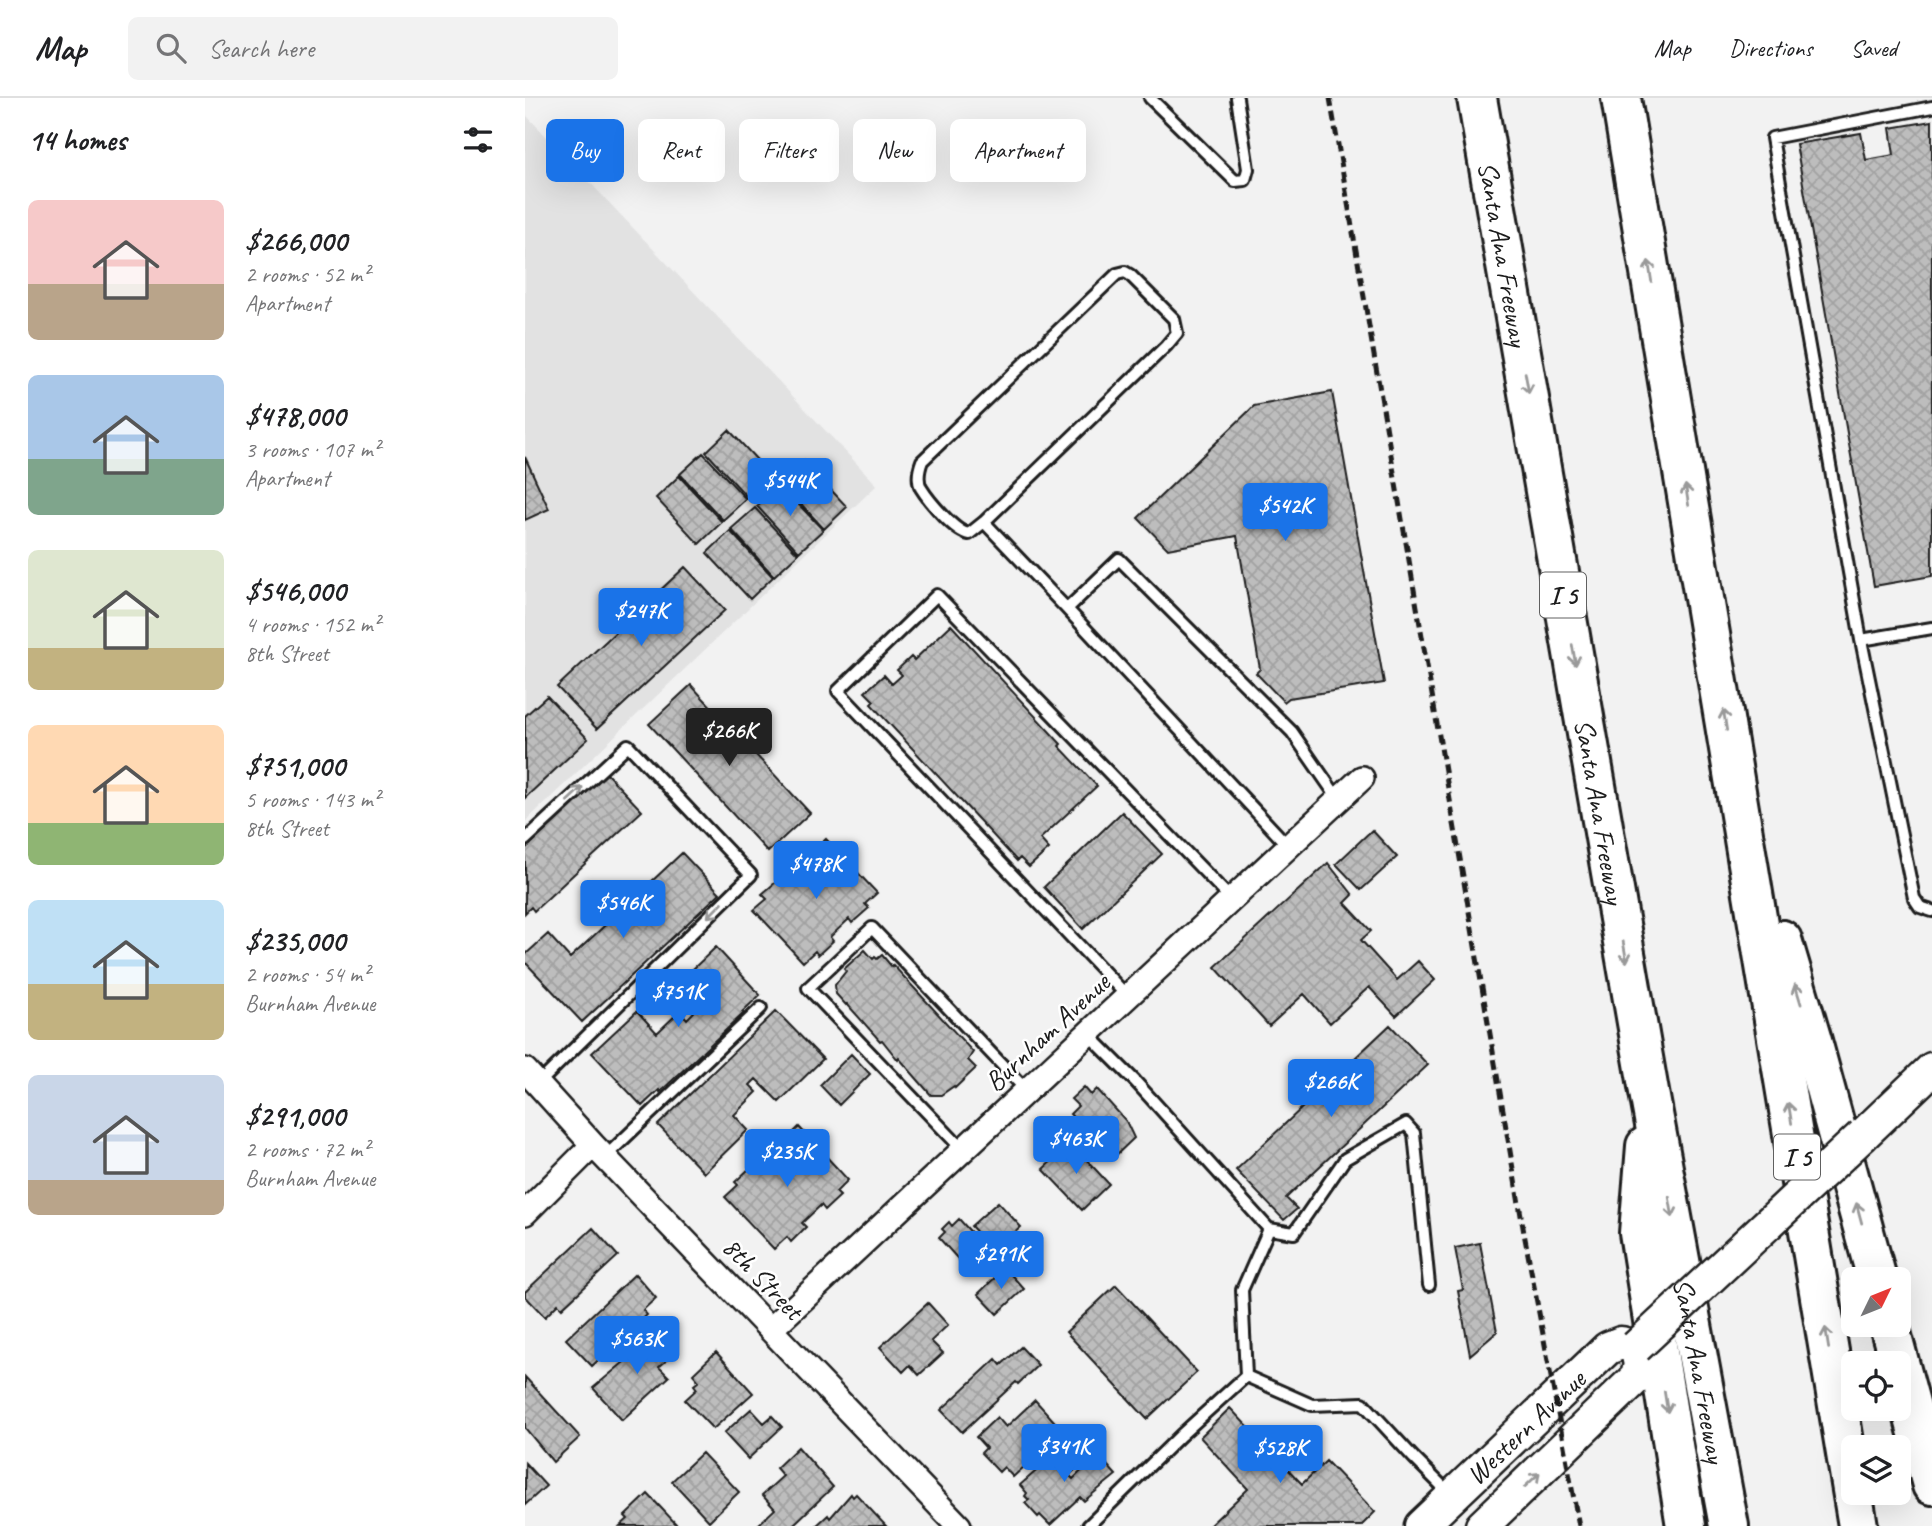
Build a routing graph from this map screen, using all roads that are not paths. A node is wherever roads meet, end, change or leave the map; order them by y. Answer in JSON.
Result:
{"nodes":[{"id":1,"x":1150,"y":98,"type":"edge"},
{"id":2,"x":1237,"y":98,"type":"edge"},
{"id":3,"x":1477,"y":98,"type":"edge"},
{"id":4,"x":1621,"y":98,"type":"edge"},
{"id":5,"x":1932,"y":107,"type":"edge"},
{"id":6,"x":983,"y":522,"type":"junction"},
{"id":7,"x":1067,"y":609,"type":"junction"},
{"id":8,"x":1932,"y":628,"type":"edge"},
{"id":9,"x":1861,"y":640,"type":"junction"},
{"id":10,"x":1362,"y":778,"type":"dead end"},
{"id":11,"x":1736,"y":787,"type":"junction"},
{"id":12,"x":1339,"y":800,"type":"junction"},
{"id":13,"x":525,"y":840,"type":"edge"},
{"id":14,"x":1289,"y":846,"type":"junction"},
{"id":15,"x":1232,"y":900,"type":"junction"},
{"id":16,"x":1932,"y":911,"type":"edge"},
{"id":17,"x":1128,"y":997,"type":"junction"},
{"id":18,"x":761,"y":1008,"type":"dead end"},
{"id":19,"x":1088,"y":1034,"type":"junction"},
{"id":20,"x":1929,"y":1072,"type":"edge"},
{"id":21,"x":532,"y":1077,"type":"edge"},
{"id":22,"x":1027,"y":1091,"type":"junction"},
{"id":23,"x":1649,"y":1092,"type":"junction"},
{"id":24,"x":963,"y":1150,"type":"junction"},
{"id":25,"x":599,"y":1151,"type":"junction"},
{"id":26,"x":525,"y":1213,"type":"edge"},
{"id":27,"x":1269,"y":1229,"type":"junction"},
{"id":28,"x":1874,"y":1267,"type":"edge"},
{"id":29,"x":1429,"y":1285,"type":"dead end"},
{"id":30,"x":771,"y":1329,"type":"junction"},
{"id":31,"x":1892,"y":1337,"type":"edge"},
{"id":32,"x":1636,"y":1347,"type":"junction"},
{"id":33,"x":1246,"y":1376,"type":"junction"},
{"id":34,"x":1932,"y":1485,"type":"edge"},
{"id":35,"x":1452,"y":1496,"type":"junction"},
{"id":36,"x":959,"y":1526,"type":"edge"},
{"id":37,"x":1088,"y":1526,"type":"edge"},
{"id":38,"x":1421,"y":1526,"type":"edge"},
{"id":39,"x":1482,"y":1526,"type":"edge"},
{"id":40,"x":1686,"y":1526,"type":"edge"},
{"id":41,"x":1729,"y":1526,"type":"edge"},
{"id":42,"x":1858,"y":1526,"type":"edge"}],
"edges":[{"from":1,"to":2,"type":"lane"},
{"from":3,"to":23,"type":"highway","name":"Santa Ana Freeway","number":"I 5","one_way":true},
{"from":11,"to":4,"type":"highway","number":"I 5","one_way":true},
{"from":5,"to":9,"type":"lane"},
{"from":6,"to":6,"type":"lane"},
{"from":6,"to":7,"type":"lane"},
{"from":7,"to":12,"type":"lane"},
{"from":7,"to":14,"type":"lane"},
{"from":8,"to":9,"type":"lane"},
{"from":9,"to":16,"type":"lane"},
{"from":10,"to":12,"type":"street","name":"Burnham Avenue"},
{"from":28,"to":11,"type":"highway","one_way":true},
{"from":42,"to":11,"type":"highway","number":"I 5","one_way":true},
{"from":12,"to":14,"type":"street","name":"Burnham Avenue"},
{"from":13,"to":21,"type":"lane","one_way":true},
{"from":14,"to":15,"type":"street","name":"Burnham Avenue"},
{"from":15,"to":17,"type":"street","name":"Burnham Avenue"},
{"from":15,"to":17,"type":"lane"},
{"from":17,"to":19,"type":"street","name":"Burnham Avenue"},
{"from":18,"to":25,"type":"lane"},
{"from":19,"to":22,"type":"street","name":"Burnham Avenue"},
{"from":19,"to":27,"type":"lane"},
{"from":20,"to":32,"type":"main road","bridge":true},
{"from":21,"to":25,"type":"street","name":"8th Street"},
{"from":22,"to":24,"type":"street","name":"Burnham Avenue"},
{"from":22,"to":24,"type":"lane"},
{"from":23,"to":40,"type":"highway","one_way":true},
{"from":23,"to":41,"type":"highway","name":"Santa Ana Freeway","number":"I 5","one_way":true},
{"from":24,"to":30,"type":"street","name":"Burnham Avenue"},
{"from":25,"to":26,"type":"street"},
{"from":25,"to":30,"type":"street","name":"8th Street"},
{"from":27,"to":29,"type":"lane"},
{"from":27,"to":33,"type":"lane"},
{"from":30,"to":36,"type":"street","name":"8th Street"},
{"from":31,"to":34,"type":"highway"},
{"from":32,"to":35,"type":"main road","name":"Western Avenue"},
{"from":39,"to":32,"type":"main road","name":"Western Avenue","one_way":true},
{"from":33,"to":35,"type":"lane"},
{"from":33,"to":37,"type":"lane"},
{"from":35,"to":38,"type":"main road","name":"Western Avenue"}]}
